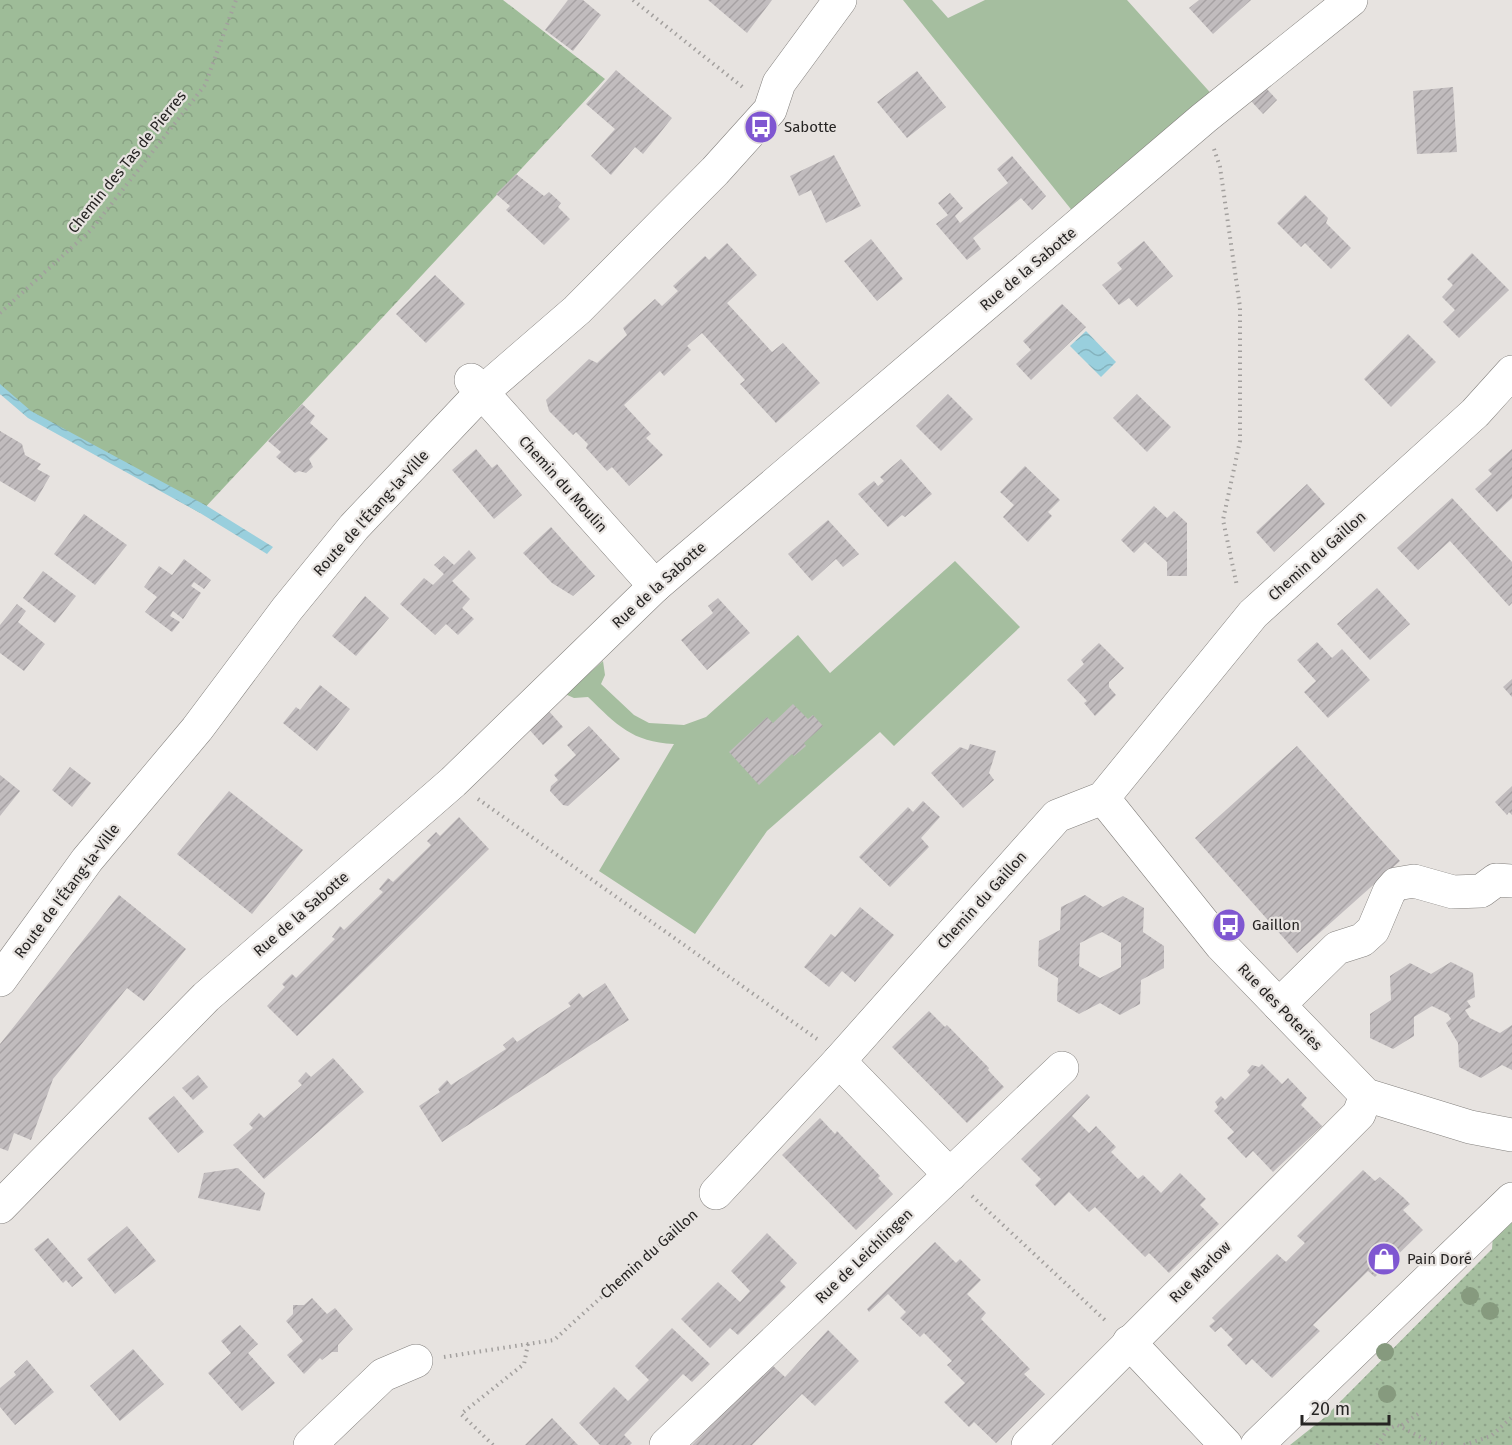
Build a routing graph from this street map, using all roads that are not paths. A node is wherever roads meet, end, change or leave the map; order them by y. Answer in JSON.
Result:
{"nodes":[{"id":1,"x":1351,"y":0,"type":"edge"},
{"id":2,"x":834,"y":2,"type":"edge"},
{"id":3,"x":1512,"y":372,"type":"edge"},
{"id":4,"x":476,"y":387,"type":"junction"},
{"id":5,"x":655,"y":586,"type":"junction"},
{"id":6,"x":1103,"y":798,"type":"junction"},
{"id":7,"x":1512,"y":881,"type":"edge"},
{"id":8,"x":0,"y":943,"type":"edge"},
{"id":9,"x":0,"y":980,"type":"edge"},
{"id":10,"x":1279,"y":1005,"type":"junction"},
{"id":11,"x":831,"y":1052,"type":"junction"},
{"id":12,"x":1062,"y":1068,"type":"dead end"},
{"id":13,"x":1366,"y":1095,"type":"junction"},
{"id":14,"x":1512,"y":1135,"type":"edge"},
{"id":15,"x":950,"y":1175,"type":"junction"},
{"id":16,"x":716,"y":1194,"type":"road end"},
{"id":17,"x":1512,"y":1199,"type":"edge"},
{"id":18,"x":0,"y":1207,"type":"edge"},
{"id":19,"x":1129,"y":1342,"type":"junction"},
{"id":20,"x":416,"y":1361,"type":"road end"},
{"id":21,"x":310,"y":1445,"type":"edge"},
{"id":22,"x":666,"y":1445,"type":"edge"},
{"id":23,"x":1028,"y":1445,"type":"edge"},
{"id":24,"x":1226,"y":1445,"type":"edge"},
{"id":25,"x":1257,"y":1445,"type":"edge"}],
"edges":[{"from":1,"to":5,"type":"street","name":"Rue de la Sabotte"},
{"from":2,"to":4,"type":"street","name":"Route de l'Étang-la-Ville"},
{"from":3,"to":6,"type":"street","name":"Chemin du Gaillon"},
{"from":4,"to":5,"type":"street","name":"Chemin du Moulin"},
{"from":4,"to":8,"type":"street","name":"Route de l'Étang-la-Ville"},
{"from":4,"to":9,"type":"street","name":"Route de l'Étang-la-Ville"},
{"from":5,"to":18,"type":"street","name":"Rue de la Sabotte"},
{"from":6,"to":10,"type":"street","name":"Rue des Poteries"},
{"from":6,"to":11,"type":"street","name":"Chemin du Gaillon"},
{"from":7,"to":10,"type":"street"},
{"from":10,"to":13,"type":"street","name":"Rue des Poteries"},
{"from":11,"to":15,"type":"street"},
{"from":11,"to":16,"type":"street","name":"Chemin du Gaillon"},
{"from":12,"to":15,"type":"street","name":"Rue de Leichlingen"},
{"from":13,"to":14,"type":"street","name":"Rue des Poteries"},
{"from":13,"to":19,"type":"street","name":"Rue Marlow"},
{"from":15,"to":22,"type":"street","name":"Rue de Leichlingen"},
{"from":17,"to":25,"type":"street"},
{"from":19,"to":23,"type":"street","name":"Rue Marlow"},
{"from":19,"to":24,"type":"street"},
{"from":20,"to":21,"type":"street"}]}
